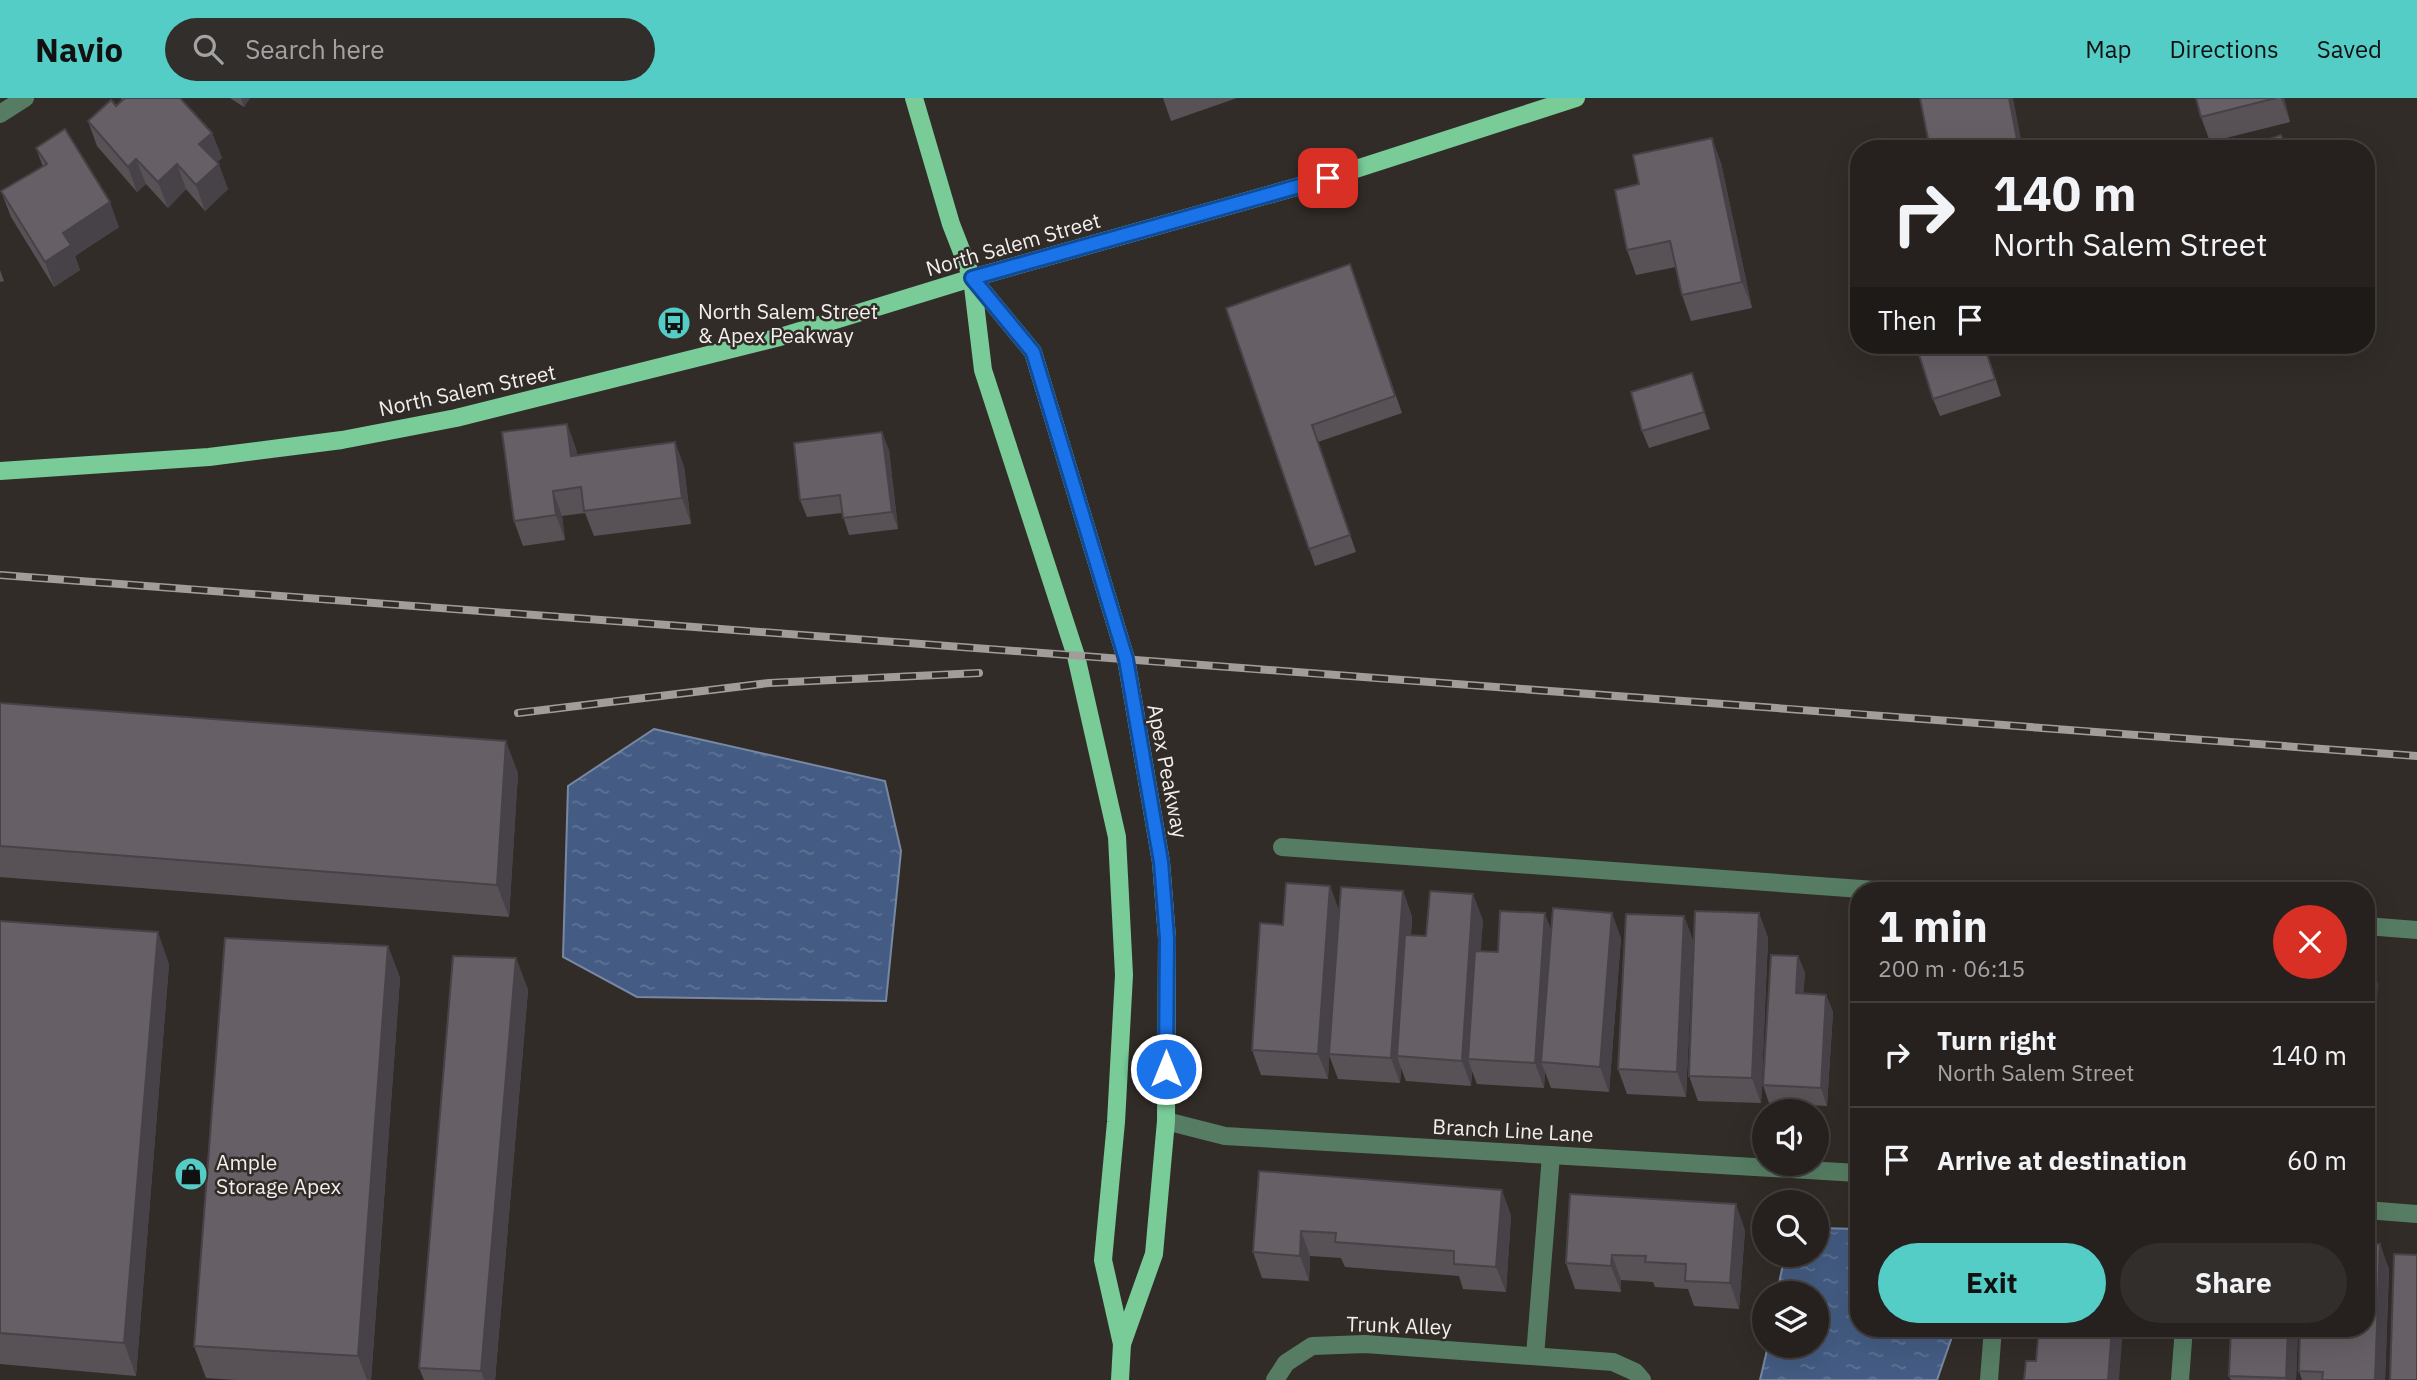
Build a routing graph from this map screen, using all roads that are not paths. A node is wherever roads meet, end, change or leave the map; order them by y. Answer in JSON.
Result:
{"nodes":[{"id":1,"x":25,"y":98,"type":"edge"},
{"id":2,"x":914,"y":98,"type":"edge"},
{"id":3,"x":1576,"y":98,"type":"edge"},
{"id":4,"x":0,"y":114,"type":"edge"},
{"id":5,"x":972,"y":278,"type":"junction"},
{"id":6,"x":0,"y":471,"type":"edge"},
{"id":7,"x":1282,"y":847,"type":"dead end"},
{"id":8,"x":1850,"y":888,"type":"edge"},
{"id":9,"x":2375,"y":927,"type":"edge"},
{"id":10,"x":2417,"y":930,"type":"edge"},
{"id":11,"x":1166,"y":1121,"type":"junction"},
{"id":12,"x":1551,"y":1155,"type":"junction"},
{"id":13,"x":1850,"y":1173,"type":"edge"},
{"id":14,"x":2375,"y":1211,"type":"edge"},
{"id":15,"x":2417,"y":1214,"type":"edge"},
{"id":16,"x":1992,"y":1337,"type":"edge"},
{"id":17,"x":2182,"y":1337,"type":"edge"},
{"id":18,"x":1122,"y":1343,"type":"junction"},
{"id":19,"x":1535,"y":1356,"type":"junction"},
{"id":20,"x":1119,"y":1380,"type":"edge"},
{"id":21,"x":1275,"y":1380,"type":"edge"},
{"id":22,"x":1642,"y":1380,"type":"edge"},
{"id":23,"x":1989,"y":1380,"type":"edge"},
{"id":24,"x":2180,"y":1380,"type":"edge"}],
"edges":[{"from":1,"to":4,"type":"street"},
{"from":2,"to":5,"type":"main road","name":"Apex Peakway"},
{"from":3,"to":5,"type":"main road","name":"North Salem Street"},
{"from":5,"to":6,"type":"main road","name":"North Salem Street"},
{"from":5,"to":11,"type":"main road","name":"Apex Peakway"},
{"from":5,"to":18,"type":"main road","name":"Apex Peakway"},
{"from":7,"to":8,"type":"street"},
{"from":9,"to":10,"type":"street"},
{"from":11,"to":12,"type":"street","name":"Branch Line Lane"},
{"from":11,"to":18,"type":"main road","name":"Apex Peakway"},
{"from":12,"to":13,"type":"street","name":"Branch Line Lane"},
{"from":12,"to":19,"type":"street"},
{"from":14,"to":15,"type":"street"},
{"from":16,"to":23,"type":"street"},
{"from":17,"to":24,"type":"street"},
{"from":18,"to":20,"type":"main road","name":"Apex Peakway"},
{"from":19,"to":21,"type":"street","name":"Trunk Alley"},
{"from":19,"to":22,"type":"street","name":"Trunk Alley"}]}
